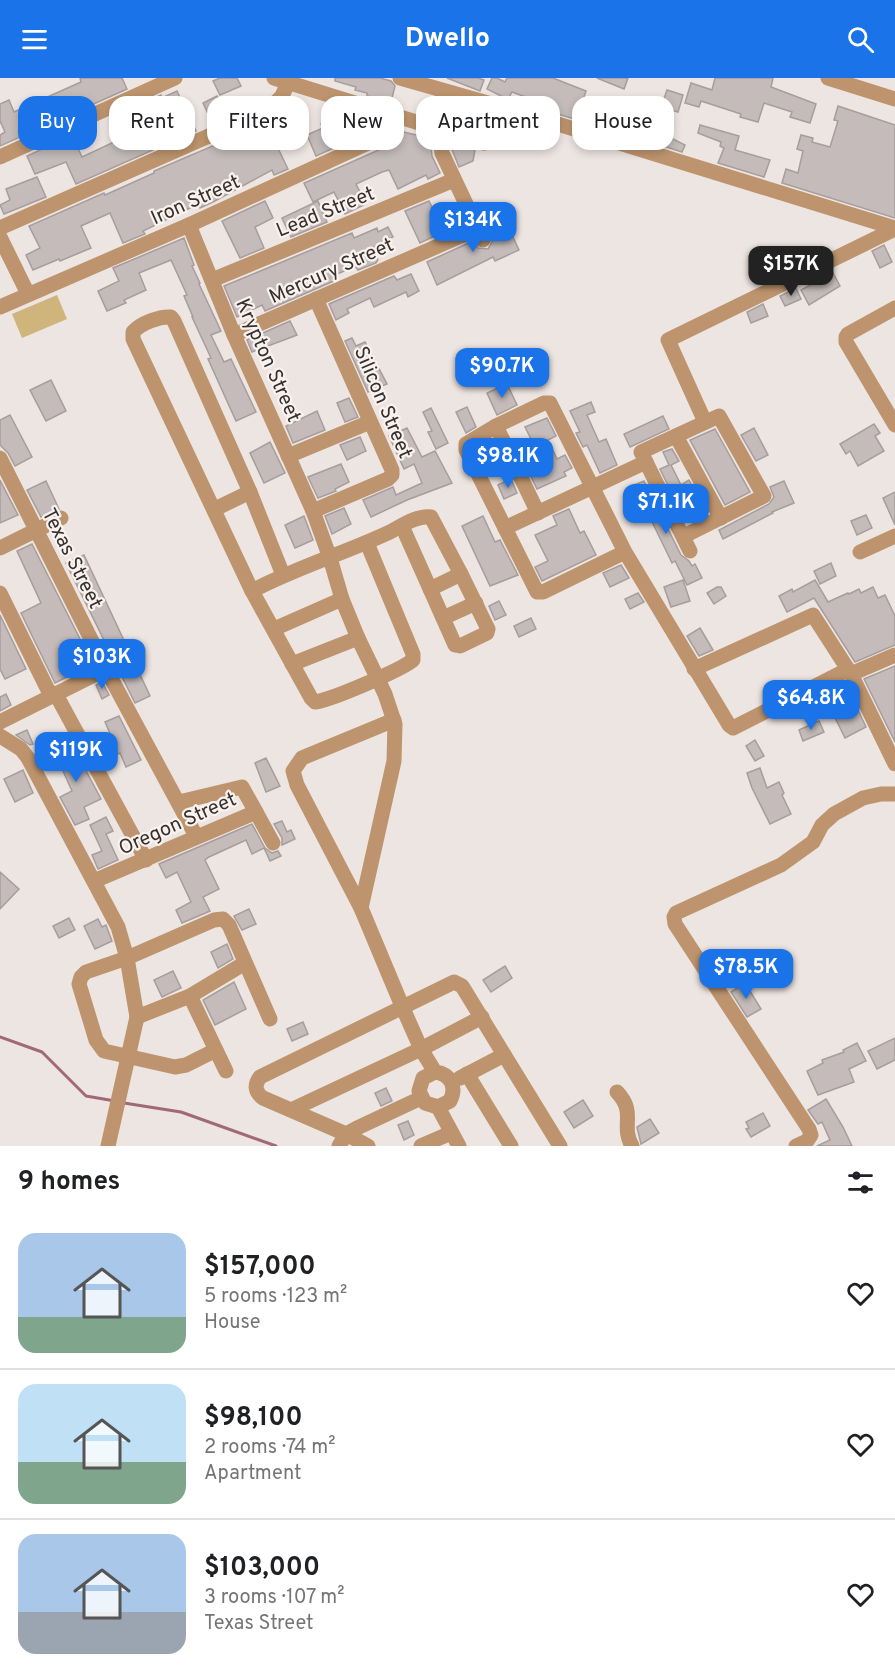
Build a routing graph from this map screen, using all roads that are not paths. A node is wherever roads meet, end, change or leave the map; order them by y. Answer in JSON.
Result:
{"nodes":[{"id":1,"x":175,"y":78,"type":"edge"},
{"id":2,"x":400,"y":78,"type":"edge"},
{"id":3,"x":830,"y":78,"type":"edge"},
{"id":4,"x":281,"y":81,"type":"edge"},
{"id":5,"x":331,"y":96,"type":"edge"},
{"id":6,"x":895,"y":99,"type":"edge"},
{"id":7,"x":353,"y":150,"type":"edge"},
{"id":8,"x":441,"y":150,"type":"edge"},
{"id":9,"x":0,"y":157,"type":"edge"},
{"id":10,"x":454,"y":180,"type":"junction"},
{"id":11,"x":189,"y":225,"type":"junction"},
{"id":12,"x":0,"y":228,"type":"edge"},
{"id":13,"x":895,"y":229,"type":"edge"},
{"id":14,"x":0,"y":237,"type":"edge"},
{"id":15,"x":212,"y":280,"type":"junction"},
{"id":16,"x":28,"y":294,"type":"junction"},
{"id":17,"x":316,"y":299,"type":"junction"},
{"id":18,"x":0,"y":307,"type":"edge"},
{"id":19,"x":895,"y":308,"type":"edge"},
{"id":20,"x":234,"y":335,"type":"junction"},
{"id":21,"x":370,"y":422,"type":"junction"},
{"id":22,"x":705,"y":422,"type":"junction"},
{"id":23,"x":895,"y":425,"type":"edge"},
{"id":24,"x":496,"y":426,"type":"junction"},
{"id":25,"x":676,"y":436,"type":"junction"},
{"id":26,"x":288,"y":456,"type":"junction"},
{"id":27,"x":0,"y":458,"type":"edge"},
{"id":28,"x":646,"y":462,"type":"junction"},
{"id":29,"x":591,"y":487,"type":"junction"},
{"id":30,"x":250,"y":492,"type":"junction"},
{"id":31,"x":215,"y":509,"type":"junction"},
{"id":32,"x":313,"y":512,"type":"junction"},
{"id":33,"x":538,"y":513,"type":"junction"},
{"id":34,"x":61,"y":518,"type":"dead end"},
{"id":35,"x":722,"y":518,"type":"junction"},
{"id":36,"x":402,"y":526,"type":"junction"},
{"id":37,"x":505,"y":528,"type":"junction"},
{"id":38,"x":36,"y":530,"type":"junction"},
{"id":39,"x":895,"y":536,"type":"edge"},
{"id":40,"x":367,"y":543,"type":"junction"},
{"id":41,"x":0,"y":548,"type":"edge"},
{"id":42,"x":625,"y":552,"type":"junction"},
{"id":43,"x":860,"y":552,"type":"dead end"},
{"id":44,"x":330,"y":558,"type":"junction"},
{"id":45,"x":461,"y":574,"type":"junction"},
{"id":46,"x":283,"y":575,"type":"junction"},
{"id":47,"x":430,"y":590,"type":"junction"},
{"id":48,"x":252,"y":591,"type":"junction"},
{"id":49,"x":0,"y":593,"type":"edge"},
{"id":50,"x":342,"y":599,"type":"junction"},
{"id":51,"x":476,"y":603,"type":"junction"},
{"id":52,"x":443,"y":618,"type":"junction"},
{"id":53,"x":274,"y":629,"type":"junction"},
{"id":54,"x":357,"y":638,"type":"junction"},
{"id":55,"x":895,"y":655,"type":"edge"},
{"id":56,"x":292,"y":664,"type":"junction"},
{"id":57,"x":105,"y":669,"type":"junction"},
{"id":58,"x":694,"y":669,"type":"junction"},
{"id":59,"x":849,"y":672,"type":"junction"},
{"id":60,"x":377,"y":678,"type":"junction"},
{"id":61,"x":53,"y":695,"type":"junction"},
{"id":62,"x":394,"y":720,"type":"junction"},
{"id":63,"x":0,"y":722,"type":"edge"},
{"id":64,"x":0,"y":736,"type":"edge"},
{"id":65,"x":895,"y":764,"type":"edge"},
{"id":66,"x":895,"y":794,"type":"edge"},
{"id":67,"x":178,"y":802,"type":"junction"},
{"id":68,"x":256,"y":812,"type":"junction"},
{"id":69,"x":196,"y":836,"type":"junction"},
{"id":70,"x":273,"y":843,"type":"dead end"},
{"id":71,"x":146,"y":860,"type":"junction"},
{"id":72,"x":94,"y":881,"type":"junction"},
{"id":73,"x":361,"y":908,"type":"junction"},
{"id":74,"x":127,"y":958,"type":"junction"},
{"id":75,"x":245,"y":963,"type":"junction"},
{"id":76,"x":190,"y":996,"type":"junction"},
{"id":77,"x":402,"y":1006,"type":"junction"},
{"id":78,"x":137,"y":1017,"type":"junction"},
{"id":79,"x":482,"y":1017,"type":"junction"},
{"id":80,"x":270,"y":1019,"type":"dead end"},
{"id":81,"x":421,"y":1049,"type":"junction"},
{"id":82,"x":216,"y":1050,"type":"junction"},
{"id":83,"x":504,"y":1054,"type":"junction"},
{"id":84,"x":129,"y":1058,"type":"junction"},
{"id":85,"x":226,"y":1071,"type":"dead end"},
{"id":86,"x":435,"y":1072,"type":"junction"},
{"id":87,"x":467,"y":1074,"type":"junction"},
{"id":88,"x":452,"y":1082,"type":"junction"},
{"id":89,"x":617,"y":1092,"type":"dead end"},
{"id":90,"x":421,"y":1098,"type":"junction"},
{"id":91,"x":438,"y":1107,"type":"junction"},
{"id":92,"x":291,"y":1110,"type":"junction"},
{"id":93,"x":343,"y":1140,"type":"edge"},
{"id":94,"x":455,"y":1140,"type":"edge"},
{"id":95,"x":108,"y":1146,"type":"edge"},
{"id":96,"x":368,"y":1146,"type":"edge"},
{"id":97,"x":421,"y":1146,"type":"edge"},
{"id":98,"x":512,"y":1146,"type":"edge"},
{"id":99,"x":560,"y":1146,"type":"edge"},
{"id":100,"x":632,"y":1146,"type":"edge"},
{"id":101,"x":796,"y":1146,"type":"edge"}],
"edges":[{"from":1,"to":9,"type":"street"},
{"from":2,"to":13,"type":"street"},
{"from":3,"to":6,"type":"street"},
{"from":4,"to":5,"type":"street"},
{"from":4,"to":12,"type":"street"},
{"from":7,"to":11,"type":"street","name":"Iron Street"},
{"from":8,"to":10,"type":"street"},
{"from":10,"to":15,"type":"street","name":"Lead Street"},
{"from":10,"to":17,"type":"street","name":"Mercury Street"},
{"from":11,"to":15,"type":"street","name":"Krypton Street"},
{"from":11,"to":16,"type":"street","name":"Iron Street"},
{"from":13,"to":22,"type":"street"},
{"from":14,"to":16,"type":"street"},
{"from":15,"to":20,"type":"street","name":"Krypton Street"},
{"from":16,"to":18,"type":"street","name":"Iron Street"},
{"from":17,"to":20,"type":"street","name":"Mercury Street"},
{"from":17,"to":21,"type":"street","name":"Silicon Street"},
{"from":19,"to":23,"type":"street"},
{"from":20,"to":26,"type":"street","name":"Krypton Street"},
{"from":21,"to":26,"type":"street"},
{"from":21,"to":32,"type":"street","name":"Silicon Street"},
{"from":22,"to":25,"type":"street"},
{"from":22,"to":35,"type":"street"},
{"from":24,"to":29,"type":"street"},
{"from":24,"to":33,"type":"street"},
{"from":24,"to":37,"type":"street"},
{"from":25,"to":28,"type":"street"},
{"from":25,"to":35,"type":"street"},
{"from":26,"to":32,"type":"street","name":"Krypton Street"},
{"from":27,"to":38,"type":"street","name":"Texas Street"},
{"from":28,"to":29,"type":"street"},
{"from":28,"to":35,"type":"street"},
{"from":29,"to":33,"type":"street"},
{"from":29,"to":42,"type":"street"},
{"from":30,"to":31,"type":"street"},
{"from":30,"to":31,"type":"street"},
{"from":30,"to":46,"type":"street"},
{"from":31,"to":48,"type":"street"},
{"from":32,"to":44,"type":"street","name":"Krypton Street"},
{"from":33,"to":37,"type":"street"},
{"from":34,"to":38,"type":"street"},
{"from":36,"to":40,"type":"street"},
{"from":36,"to":45,"type":"street"},
{"from":36,"to":47,"type":"street"},
{"from":37,"to":42,"type":"street"},
{"from":38,"to":41,"type":"street"},
{"from":38,"to":57,"type":"street","name":"Texas Street"},
{"from":39,"to":43,"type":"street"},
{"from":40,"to":44,"type":"street"},
{"from":40,"to":60,"type":"street"},
{"from":42,"to":58,"type":"street"},
{"from":44,"to":46,"type":"street"},
{"from":44,"to":50,"type":"street","name":"Krypton Street"},
{"from":45,"to":47,"type":"street"},
{"from":45,"to":51,"type":"street"},
{"from":46,"to":48,"type":"street"},
{"from":47,"to":52,"type":"street"},
{"from":48,"to":53,"type":"street"},
{"from":49,"to":61,"type":"street"},
{"from":50,"to":53,"type":"street"},
{"from":50,"to":54,"type":"street","name":"Krypton Street"},
{"from":51,"to":52,"type":"street"},
{"from":51,"to":52,"type":"street"},
{"from":53,"to":56,"type":"street"},
{"from":54,"to":56,"type":"street"},
{"from":54,"to":60,"type":"street","name":"Krypton Street"},
{"from":55,"to":59,"type":"street"},
{"from":56,"to":60,"type":"street"},
{"from":57,"to":61,"type":"street"},
{"from":57,"to":67,"type":"street","name":"Texas Street"},
{"from":58,"to":59,"type":"street"},
{"from":58,"to":59,"type":"street"},
{"from":59,"to":65,"type":"street"},
{"from":60,"to":62,"type":"street","name":"Krypton Street"},
{"from":61,"to":63,"type":"street"},
{"from":61,"to":71,"type":"street"},
{"from":62,"to":73,"type":"street","name":"Krypton Street"},
{"from":62,"to":73,"type":"street"},
{"from":64,"to":72,"type":"street"},
{"from":66,"to":101,"type":"street"},
{"from":67,"to":68,"type":"street","name":"Oregon Street"},
{"from":67,"to":69,"type":"street","name":"Texas Street"},
{"from":68,"to":69,"type":"street","name":"Oregon Street"},
{"from":68,"to":70,"type":"street"},
{"from":69,"to":71,"type":"street","name":"Oregon Street"},
{"from":71,"to":72,"type":"street","name":"Oregon Street"},
{"from":72,"to":74,"type":"street"},
{"from":73,"to":77,"type":"street"},
{"from":74,"to":75,"type":"street"},
{"from":74,"to":78,"type":"street"},
{"from":74,"to":84,"type":"street"},
{"from":75,"to":76,"type":"street"},
{"from":75,"to":80,"type":"street"},
{"from":76,"to":78,"type":"street"},
{"from":76,"to":82,"type":"street"},
{"from":77,"to":79,"type":"street"},
{"from":77,"to":81,"type":"street"},
{"from":77,"to":92,"type":"street"},
{"from":78,"to":84,"type":"street"},
{"from":79,"to":81,"type":"street"},
{"from":79,"to":83,"type":"street"},
{"from":81,"to":86,"type":"street"},
{"from":81,"to":92,"type":"street"},
{"from":82,"to":84,"type":"street"},
{"from":82,"to":85,"type":"street"},
{"from":83,"to":87,"type":"street"},
{"from":83,"to":99,"type":"street"},
{"from":84,"to":95,"type":"street"},
{"from":86,"to":88,"type":"street"},
{"from":86,"to":90,"type":"street"},
{"from":87,"to":88,"type":"street"},
{"from":87,"to":98,"type":"street"},
{"from":88,"to":91,"type":"street"},
{"from":89,"to":100,"type":"street"},
{"from":90,"to":91,"type":"street"},
{"from":90,"to":93,"type":"street"},
{"from":91,"to":94,"type":"street"},
{"from":92,"to":93,"type":"street"},
{"from":93,"to":96,"type":"street"},
{"from":94,"to":97,"type":"street"}]}
